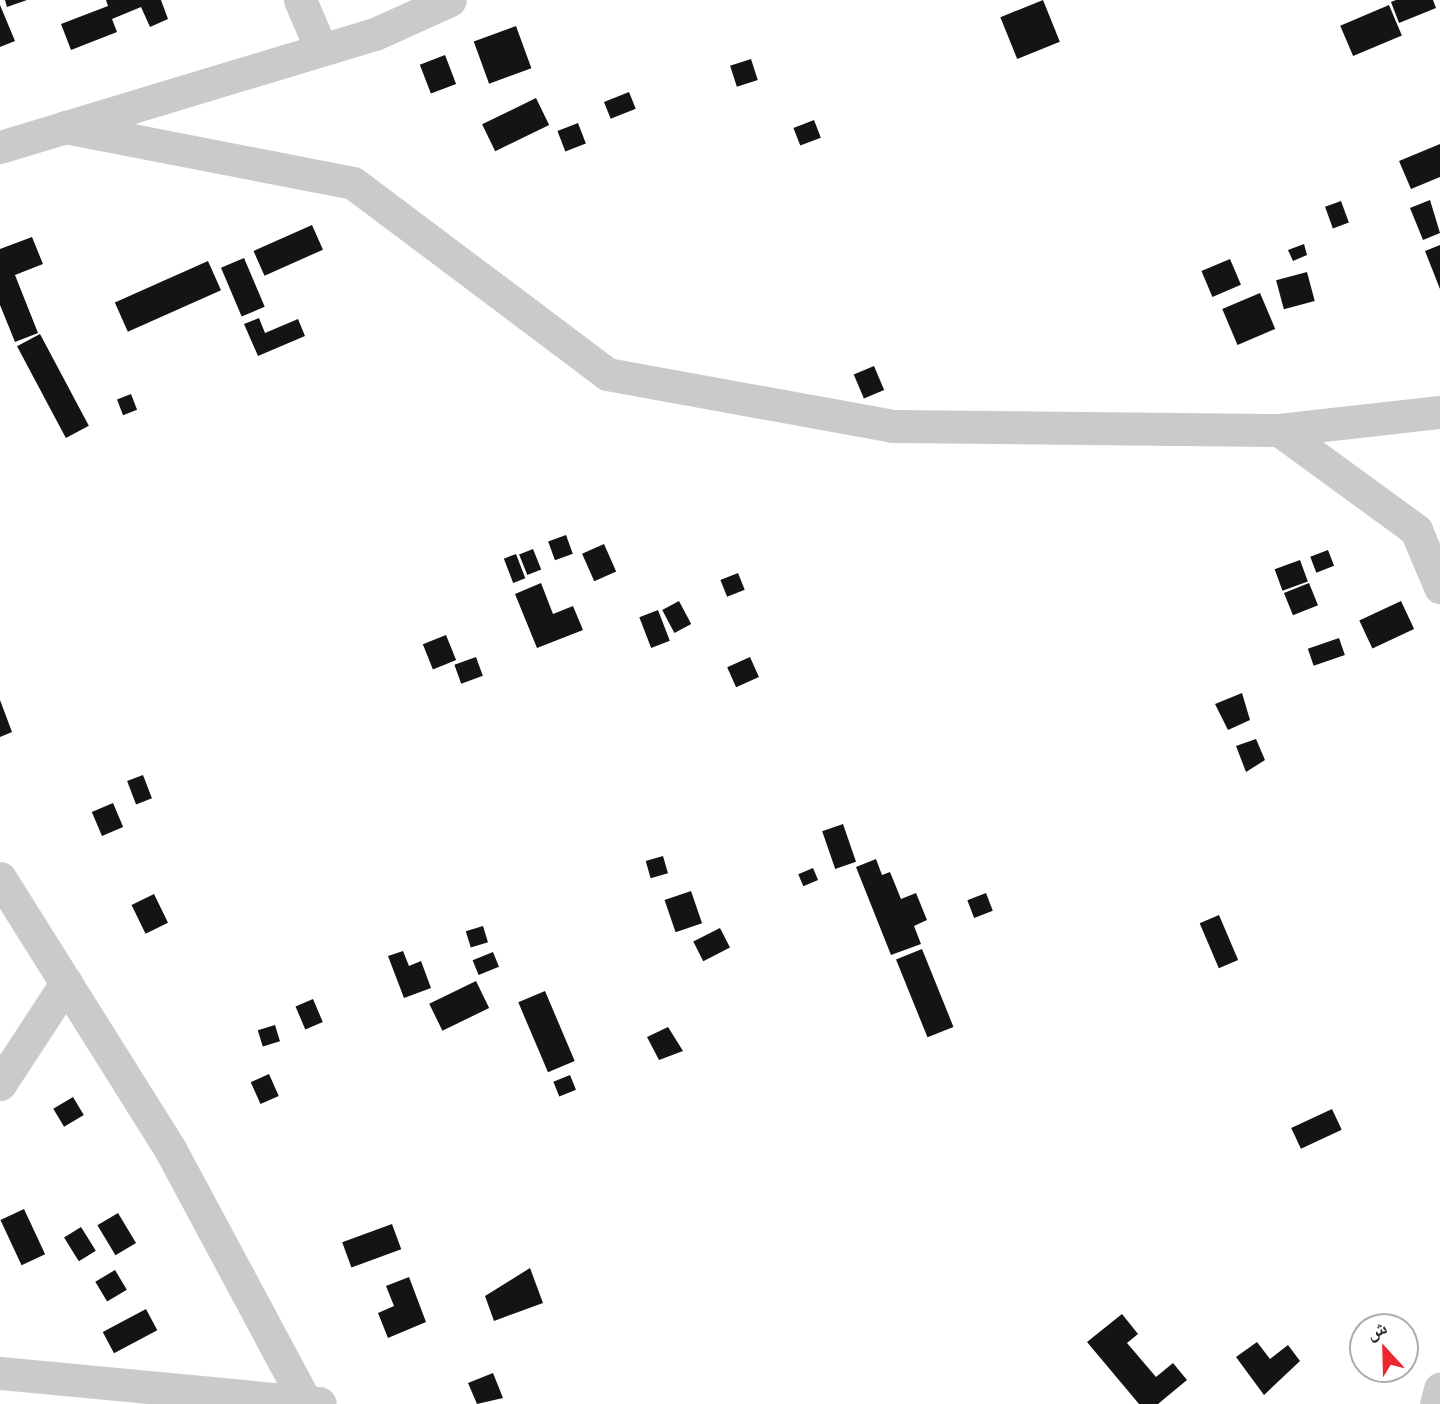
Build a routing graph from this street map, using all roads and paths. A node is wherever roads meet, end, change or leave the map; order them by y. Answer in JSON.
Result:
{"nodes":[{"id":1,"x":300,"y":0,"type":"edge"},
{"id":2,"x":450,"y":0,"type":"edge"},
{"id":3,"x":321,"y":48,"type":"junction"},
{"id":4,"x":65,"y":127,"type":"junction"},
{"id":5,"x":0,"y":147,"type":"edge"},
{"id":6,"x":1440,"y":412,"type":"edge"},
{"id":7,"x":1279,"y":430,"type":"junction"},
{"id":8,"x":1440,"y":587,"type":"edge"},
{"id":9,"x":0,"y":878,"type":"edge"},
{"id":10,"x":66,"y":983,"type":"junction"},
{"id":11,"x":0,"y":1084,"type":"edge"},
{"id":12,"x":0,"y":1373,"type":"edge"},
{"id":13,"x":1440,"y":1389,"type":"edge"},
{"id":14,"x":311,"y":1402,"type":"edge"},
{"id":15,"x":1437,"y":1404,"type":"edge"}],
"edges":[{"from":1,"to":3,"type":"street"},
{"from":2,"to":3,"type":"street"},
{"from":3,"to":4,"type":"street"},
{"from":4,"to":5,"type":"street"},
{"from":4,"to":7,"type":"street"},
{"from":6,"to":7,"type":"street"},
{"from":7,"to":8,"type":"street"},
{"from":9,"to":10,"type":"street"},
{"from":10,"to":11,"type":"street"},
{"from":10,"to":14,"type":"street"},
{"from":12,"to":14,"type":"street"},
{"from":13,"to":15,"type":"street"}]}
